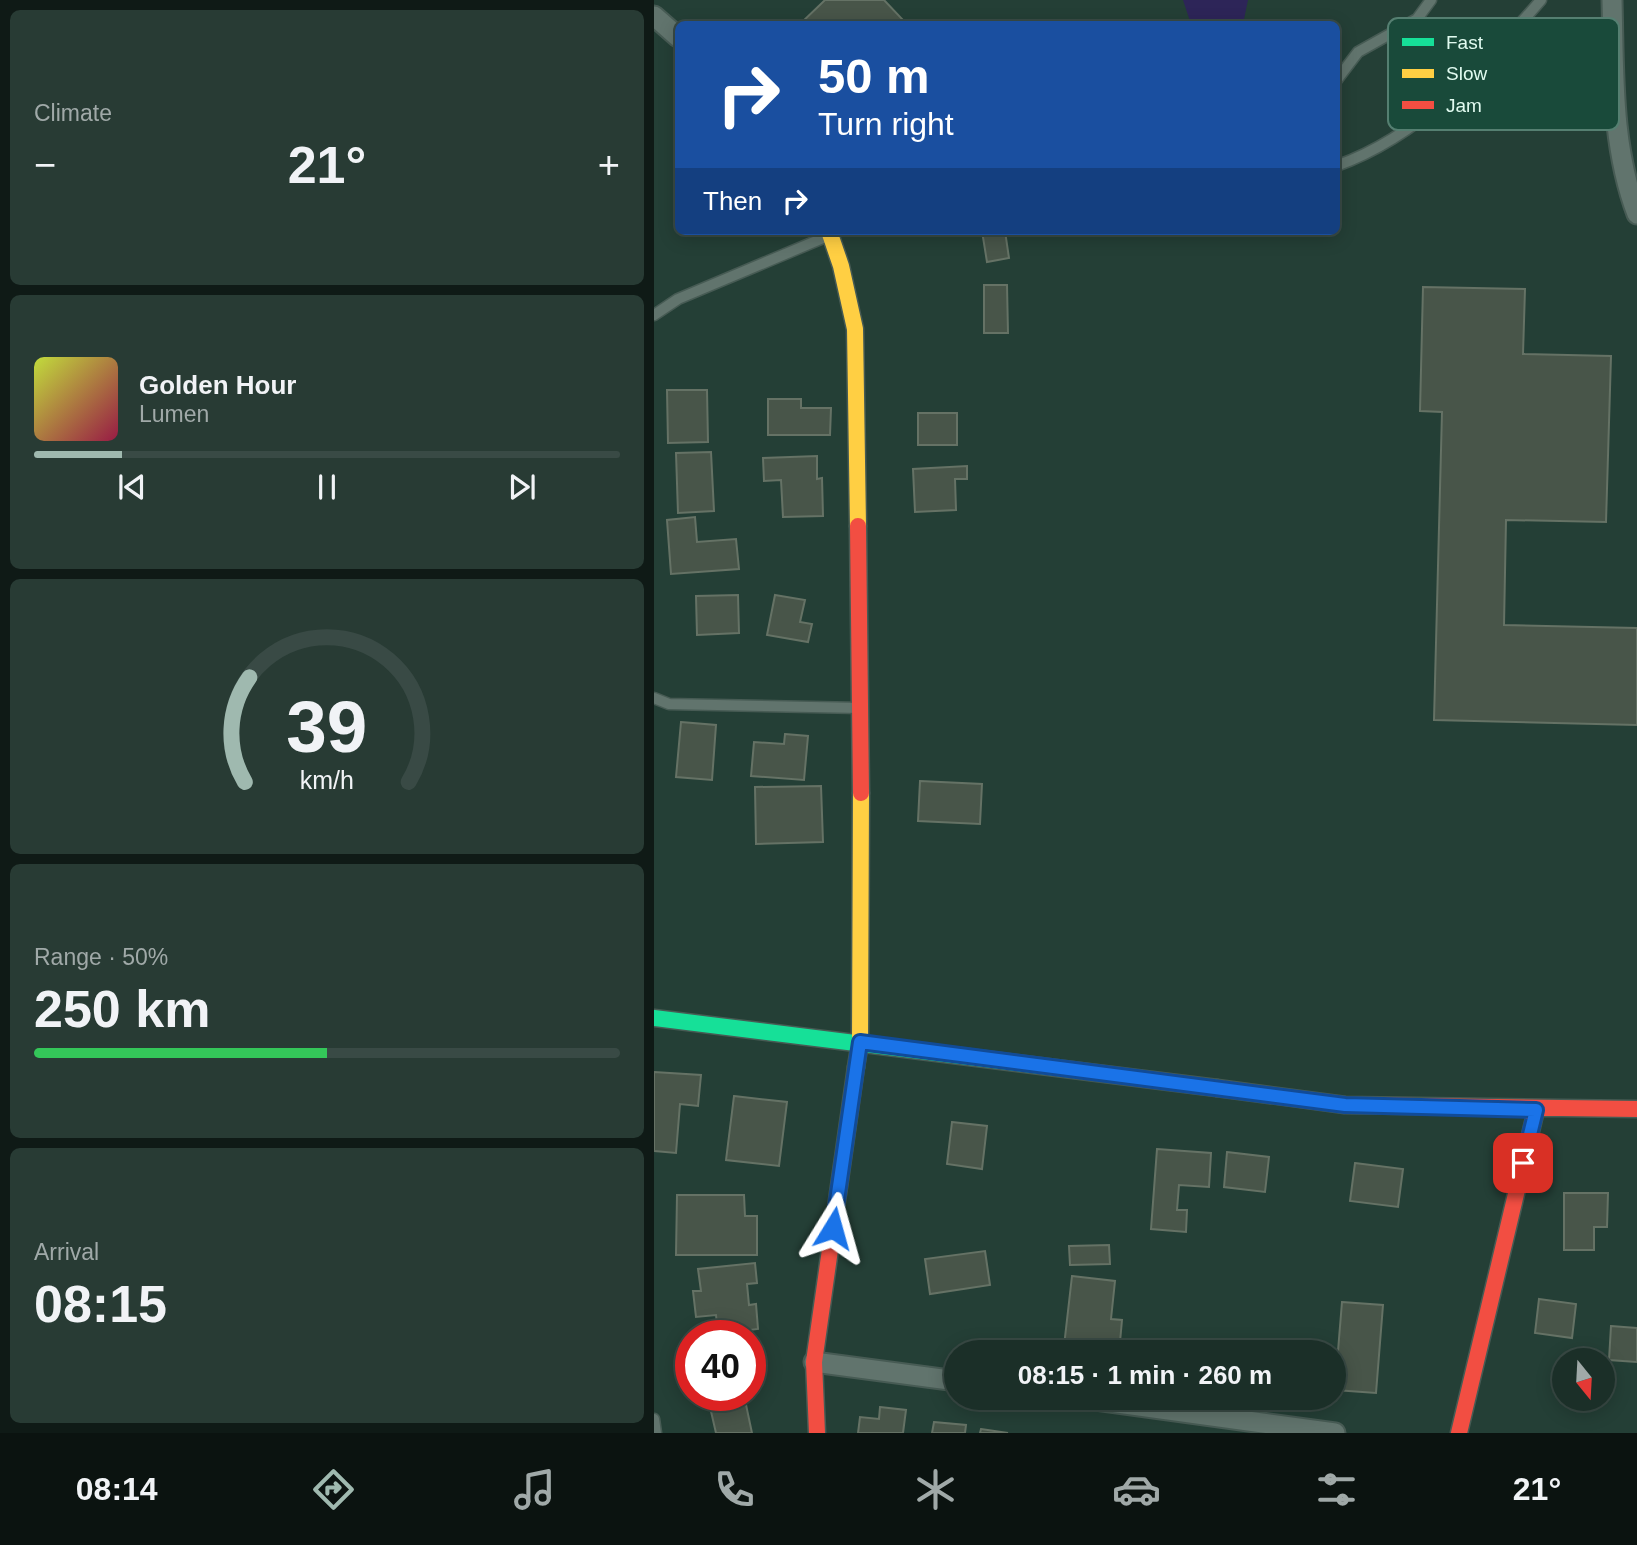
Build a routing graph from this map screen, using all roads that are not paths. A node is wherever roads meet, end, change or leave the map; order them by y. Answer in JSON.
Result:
{"nodes":[{"id":1,"x":1430,"y":0,"type":"edge"},
{"id":2,"x":1541,"y":0,"type":"edge"},
{"id":3,"x":1612,"y":0,"type":"edge"},
{"id":4,"x":654,"y":16,"type":"edge"},
{"id":5,"x":1418,"y":18,"type":"edge"},
{"id":6,"x":1525,"y":18,"type":"edge"},
{"id":7,"x":1613,"y":18,"type":"edge"},
{"id":8,"x":675,"y":34,"type":"edge"},
{"id":9,"x":1388,"y":35,"type":"edge"},
{"id":10,"x":1340,"y":76,"type":"edge"},
{"id":11,"x":1403,"y":130,"type":"edge"},
{"id":12,"x":1618,"y":130,"type":"edge"},
{"id":13,"x":1340,"y":165,"type":"edge"},
{"id":14,"x":1636,"y":214,"type":"edge"},
{"id":15,"x":824,"y":235,"type":"edge"},
{"id":16,"x":830,"y":235,"type":"edge"},
{"id":17,"x":654,"y":315,"type":"edge"},
{"id":18,"x":654,"y":698,"type":"edge"},
{"id":19,"x":861,"y":708,"type":"junction"},
{"id":20,"x":654,"y":1018,"type":"edge"},
{"id":21,"x":860,"y":1042,"type":"junction"},
{"id":22,"x":1636,"y":1109,"type":"edge"},
{"id":23,"x":1536,"y":1110,"type":"junction"},
{"id":24,"x":814,"y":1362,"type":"junction"},
{"id":25,"x":944,"y":1379,"type":"edge"},
{"id":26,"x":1168,"y":1410,"type":"edge"},
{"id":27,"x":654,"y":1419,"type":"edge"},
{"id":28,"x":656,"y":1433,"type":"edge"},
{"id":29,"x":817,"y":1433,"type":"edge"},
{"id":30,"x":1335,"y":1433,"type":"edge"},
{"id":31,"x":1459,"y":1433,"type":"edge"}],
"edges":[{"from":1,"to":5,"type":"lane"},
{"from":2,"to":6,"type":"lane"},
{"from":3,"to":7,"type":"street"},
{"from":4,"to":8,"type":"street"},
{"from":9,"to":10,"type":"lane"},
{"from":11,"to":13,"type":"lane"},
{"from":12,"to":14,"type":"street"},
{"from":15,"to":17,"type":"lane"},
{"from":16,"to":19,"type":"street"},
{"from":18,"to":19,"type":"lane"},
{"from":19,"to":21,"type":"street"},
{"from":20,"to":21,"type":"street"},
{"from":21,"to":23,"type":"street"},
{"from":21,"to":24,"type":"street"},
{"from":22,"to":23,"type":"street"},
{"from":23,"to":31,"type":"street"},
{"from":24,"to":25,"type":"street"},
{"from":24,"to":29,"type":"street"},
{"from":26,"to":30,"type":"street"},
{"from":27,"to":28,"type":"lane"}]}
